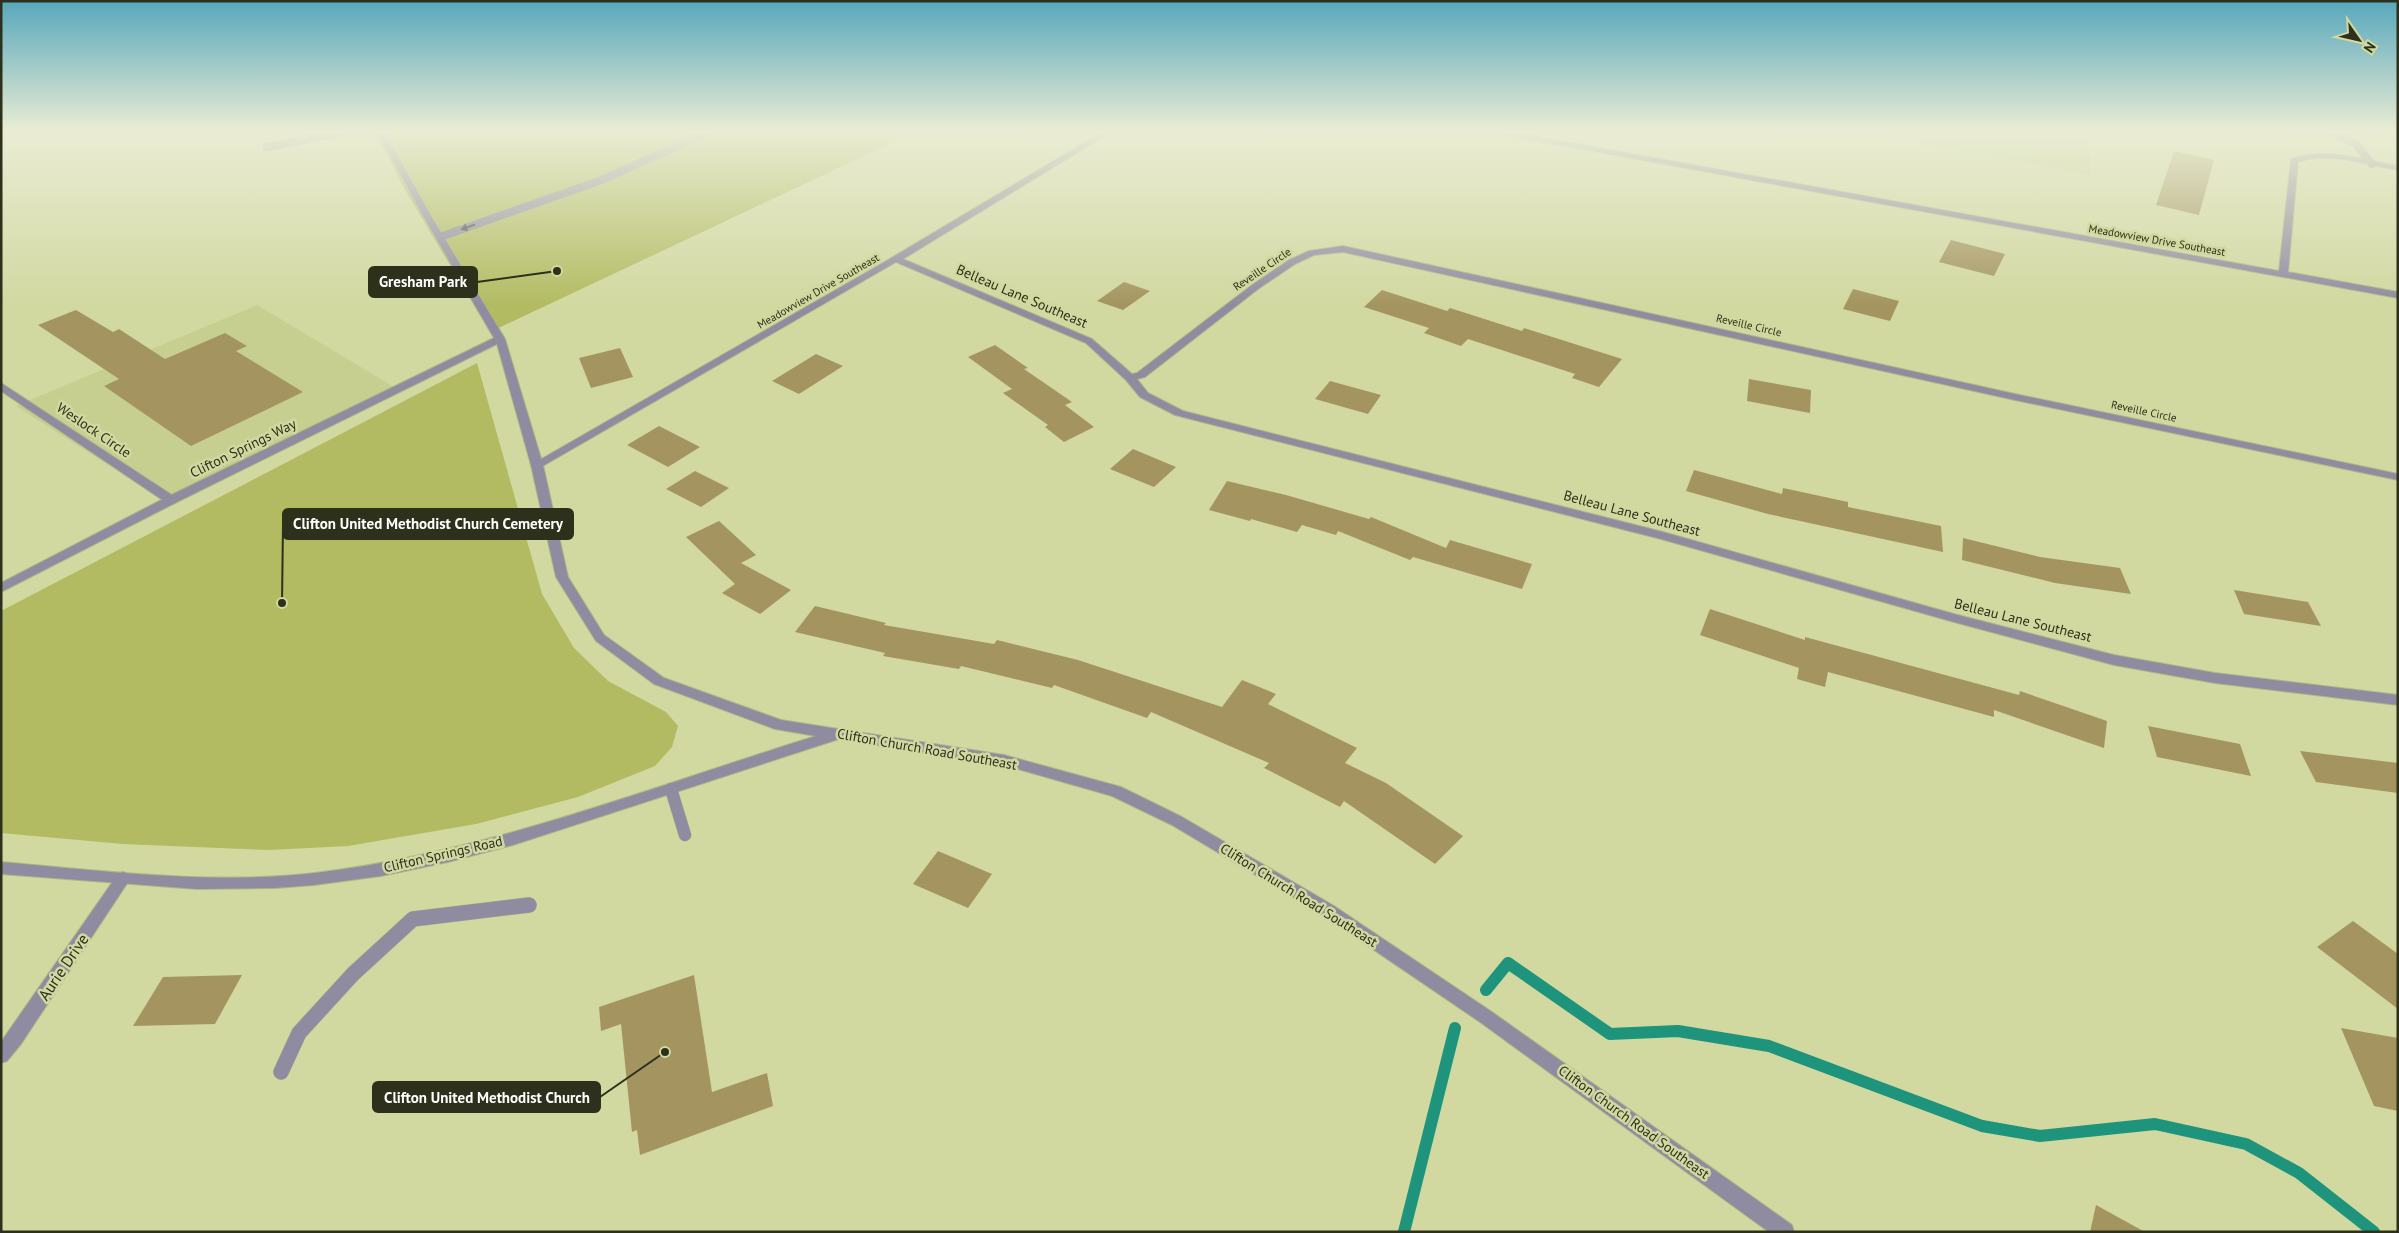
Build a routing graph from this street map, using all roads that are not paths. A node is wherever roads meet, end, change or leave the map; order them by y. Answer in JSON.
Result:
{"nodes":[{"id":1,"x":413,"y":190,"type":"edge"},
{"id":2,"x":577,"y":190,"type":"edge"},
{"id":3,"x":1011,"y":190,"type":"edge"},
{"id":4,"x":1817,"y":190,"type":"edge"},
{"id":5,"x":2291,"y":190,"type":"edge"},
{"id":6,"x":440,"y":237,"type":"junction"},
{"id":7,"x":896,"y":259,"type":"junction"},
{"id":8,"x":2283,"y":274,"type":"junction"},
{"id":9,"x":2398,"y":295,"type":"edge"},
{"id":10,"x":500,"y":339,"type":"junction"},
{"id":11,"x":1130,"y":378,"type":"junction"},
{"id":12,"x":1,"y":386,"type":"edge"},
{"id":13,"x":537,"y":464,"type":"junction"},
{"id":14,"x":2398,"y":477,"type":"edge"},
{"id":15,"x":171,"y":500,"type":"junction"},
{"id":16,"x":1,"y":588,"type":"edge"},
{"id":17,"x":2398,"y":700,"type":"edge"},
{"id":18,"x":840,"y":734,"type":"junction"},
{"id":19,"x":671,"y":790,"type":"junction"},
{"id":20,"x":685,"y":836,"type":"dead end"},
{"id":21,"x":1,"y":868,"type":"edge"},
{"id":22,"x":123,"y":878,"type":"junction"},
{"id":23,"x":529,"y":905,"type":"dead end"},
{"id":24,"x":1,"y":1055,"type":"edge"},
{"id":25,"x":281,"y":1072,"type":"dead end"},
{"id":26,"x":1786,"y":1232,"type":"edge"}],
"edges":[{"from":1,"to":6,"type":"street","name":"Clifton Church Road Southeast"},
{"from":2,"to":6,"type":"lane","one_way":true},
{"from":3,"to":7,"type":"street","name":"Meadowview Drive Southeast"},
{"from":4,"to":8,"type":"street","name":"Meadowview Drive Southeast"},
{"from":5,"to":8,"type":"street"},
{"from":6,"to":10,"type":"street","name":"Clifton Church Road Southeast"},
{"from":7,"to":11,"type":"street","name":"Belleau Lane Southeast"},
{"from":7,"to":13,"type":"street","name":"Meadowview Drive Southeast"},
{"from":8,"to":9,"type":"street","name":"Meadowview Drive Southeast"},
{"from":10,"to":13,"type":"street","name":"Clifton Church Road Southeast"},
{"from":10,"to":15,"type":"street","name":"Clifton Springs Way"},
{"from":11,"to":14,"type":"street","name":"Reveille Circle"},
{"from":11,"to":17,"type":"street","name":"Belleau Lane Southeast"},
{"from":12,"to":15,"type":"street","name":"Weslock Circle"},
{"from":13,"to":18,"type":"street","name":"Clifton Church Road Southeast"},
{"from":15,"to":16,"type":"street","name":"Clifton Springs Way"},
{"from":18,"to":19,"type":"street","name":"Clifton Springs Road"},
{"from":18,"to":26,"type":"street","name":"Clifton Church Road Southeast"},
{"from":19,"to":20,"type":"lane"},
{"from":19,"to":22,"type":"street","name":"Clifton Springs Road"},
{"from":21,"to":22,"type":"street","name":"Clifton Springs Road"},
{"from":22,"to":24,"type":"street","name":"Aurie Drive"},
{"from":23,"to":25,"type":"lane"}]}
